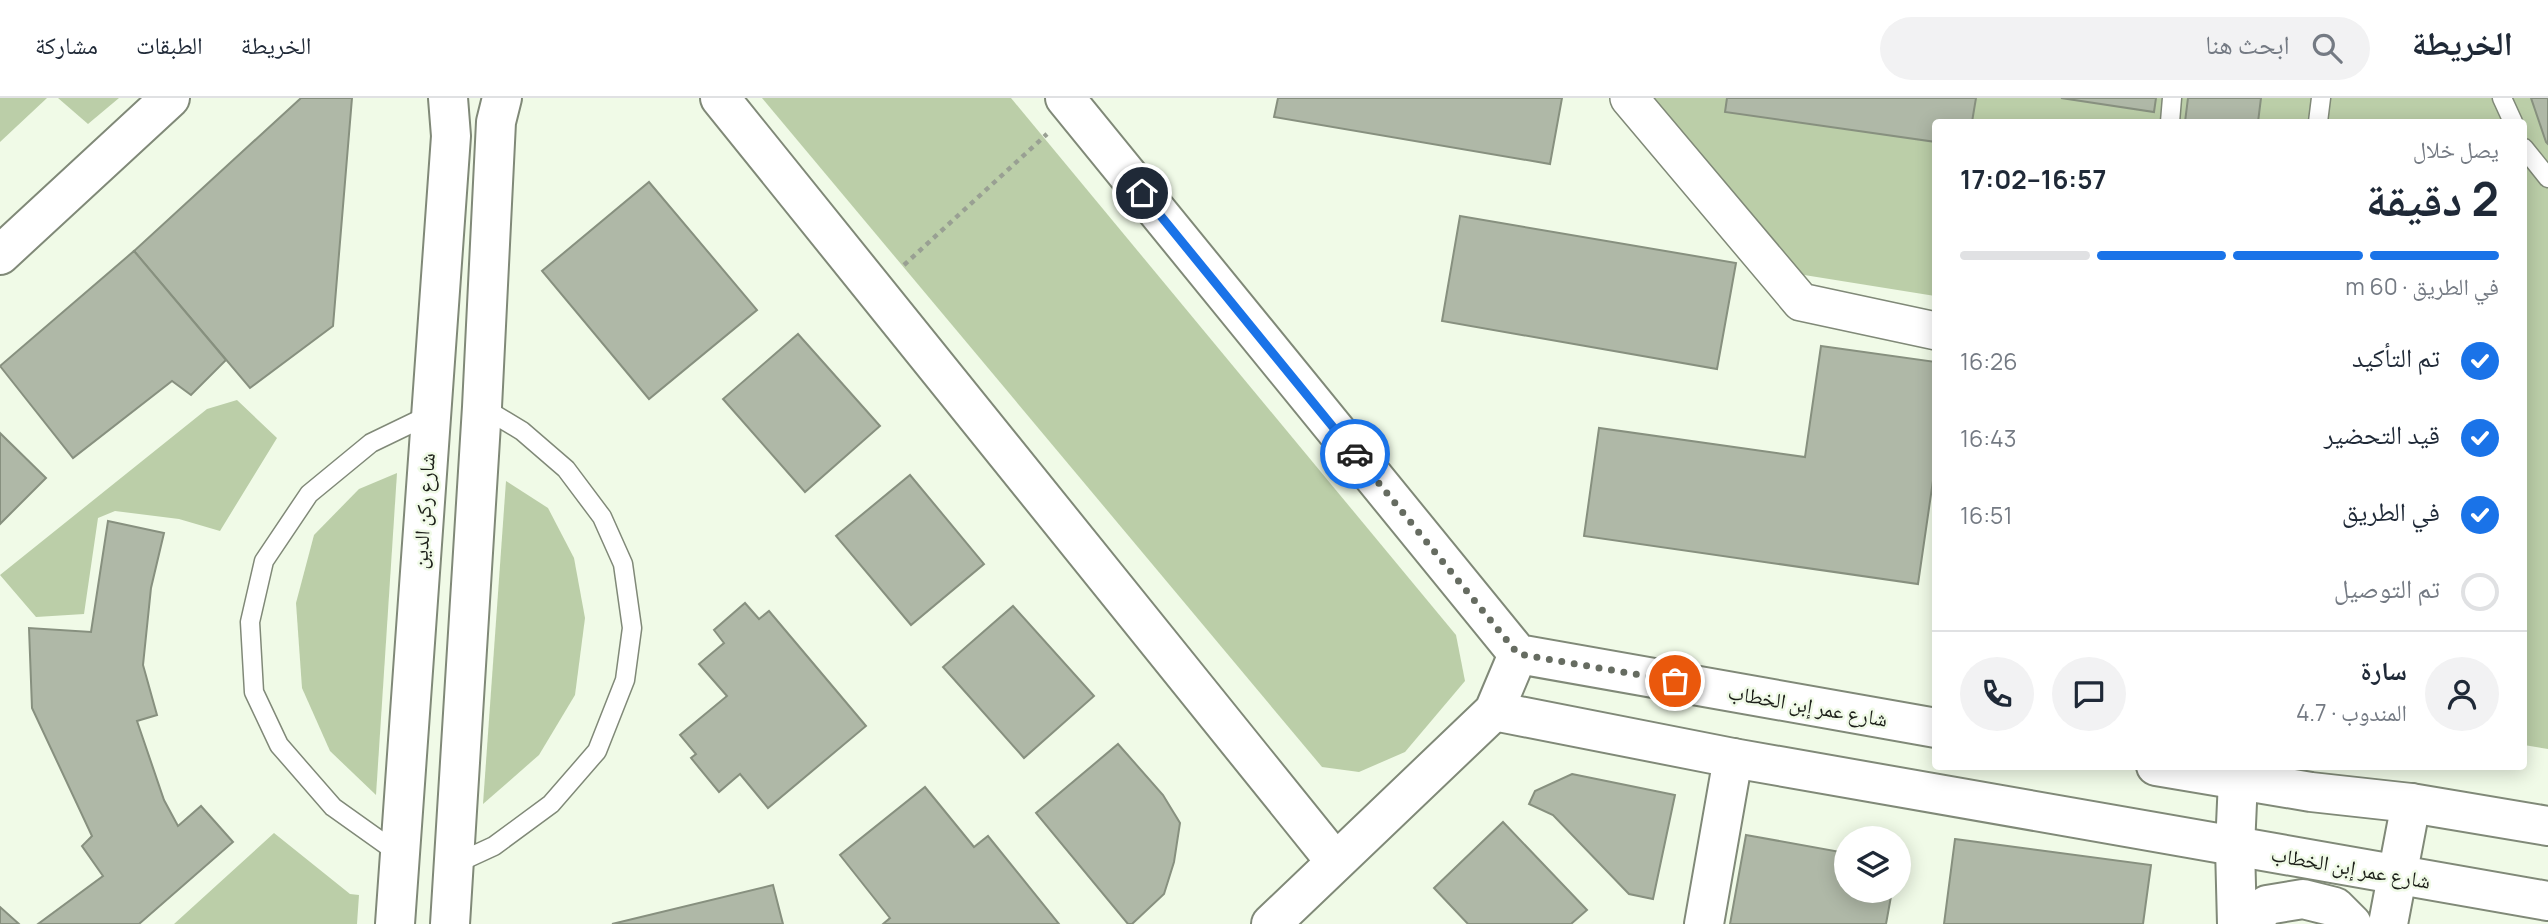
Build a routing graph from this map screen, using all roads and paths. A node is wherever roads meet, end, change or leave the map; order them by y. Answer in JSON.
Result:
{"nodes":[{"id":1,"x":170,"y":98,"type":"edge"},
{"id":2,"x":448,"y":98,"type":"edge"},
{"id":3,"x":720,"y":98,"type":"edge"},
{"id":4,"x":1629,"y":98,"type":"edge"},
{"id":5,"x":2172,"y":98,"type":"edge"},
{"id":6,"x":2322,"y":98,"type":"edge"},
{"id":7,"x":2502,"y":98,"type":"edge"},
{"id":8,"x":1070,"y":104,"type":"edge"},
{"id":9,"x":499,"y":110,"type":"edge"},
{"id":10,"x":2170,"y":119,"type":"edge"},
{"id":11,"x":2318,"y":119,"type":"edge"},
{"id":12,"x":2512,"y":119,"type":"edge"},
{"id":13,"x":2527,"y":152,"type":"edge"},
{"id":14,"x":2548,"y":178,"type":"edge"},
{"id":15,"x":0,"y":255,"type":"edge"},
{"id":16,"x":875,"y":292,"type":"junction"},
{"id":17,"x":1932,"y":330,"type":"edge"},
{"id":18,"x":482,"y":407,"type":"junction"},
{"id":19,"x":429,"y":415,"type":"junction"},
{"id":20,"x":1518,"y":654,"type":"junction"},
{"id":21,"x":1494,"y":710,"type":"junction"},
{"id":22,"x":1932,"y":726,"type":"edge"},
{"id":23,"x":1733,"y":758,"type":"junction"},
{"id":24,"x":2203,"y":770,"type":"edge"},
{"id":25,"x":2238,"y":773,"type":"edge"},
{"id":26,"x":2411,"y":803,"type":"junction"},
{"id":27,"x":2548,"y":826,"type":"edge"},
{"id":28,"x":2235,"y":847,"type":"junction"},
{"id":29,"x":400,"y":855,"type":"junction"},
{"id":30,"x":1335,"y":861,"type":"junction"},
{"id":31,"x":456,"y":864,"type":"junction"},
{"id":32,"x":2398,"y":874,"type":"junction"},
{"id":33,"x":2548,"y":901,"type":"edge"},
{"id":34,"x":395,"y":924,"type":"edge"},
{"id":35,"x":450,"y":924,"type":"edge"},
{"id":36,"x":1270,"y":924,"type":"edge"},
{"id":37,"x":1704,"y":924,"type":"edge"},
{"id":38,"x":2237,"y":924,"type":"edge"},
{"id":39,"x":2249,"y":924,"type":"edge"},
{"id":40,"x":2352,"y":924,"type":"edge"},
{"id":41,"x":2388,"y":924,"type":"edge"}],
"edges":[{"from":1,"to":15,"type":"main road"},
{"from":2,"to":19,"type":"main road","name":"شارع ركن الدين"},
{"from":3,"to":16,"type":"main road"},
{"from":4,"to":17,"type":"street"},
{"from":5,"to":10,"type":"lane"},
{"from":6,"to":11,"type":"lane"},
{"from":7,"to":12,"type":"lane"},
{"from":8,"to":16,"type":"path"},
{"from":8,"to":20,"type":"main road"},
{"from":9,"to":18,"type":"main road"},
{"from":13,"to":14,"type":"lane"},
{"from":16,"to":30,"type":"main road"},
{"from":18,"to":31,"type":"main road"},
{"from":18,"to":31,"type":"lane"},
{"from":19,"to":29,"type":"main road","name":"شارع ركن الدين"},
{"from":19,"to":29,"type":"lane"},
{"from":20,"to":21,"type":"main road"},
{"from":20,"to":22,"type":"main road","name":"شارع عمر إبن الخطاب"},
{"from":21,"to":23,"type":"main road","name":"شارع عمر إبن الخطاب"},
{"from":21,"to":30,"type":"main road"},
{"from":23,"to":28,"type":"main road","name":"شارع عمر إبن الخطاب"},
{"from":23,"to":37,"type":"main road"},
{"from":24,"to":25,"type":"main road"},
{"from":25,"to":26,"type":"main road"},
{"from":25,"to":28,"type":"main road"},
{"from":26,"to":27,"type":"main road"},
{"from":26,"to":32,"type":"main road"},
{"from":28,"to":32,"type":"main road","name":"شارع عمر إبن الخطاب"},
{"from":28,"to":38,"type":"main road"},
{"from":29,"to":34,"type":"main road","name":"شارع ركن الدين"},
{"from":30,"to":36,"type":"main road"},
{"from":31,"to":35,"type":"main road"},
{"from":32,"to":33,"type":"main road","name":"شارع عمر إبن الخطاب"},
{"from":32,"to":41,"type":"main road"},
{"from":39,"to":40,"type":"main road"}]}
